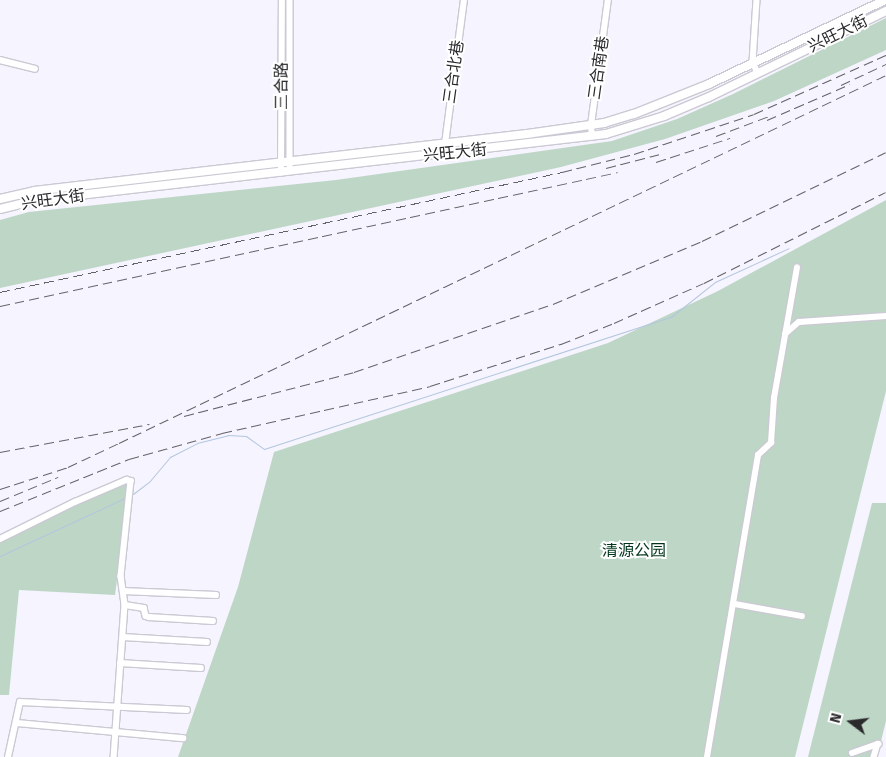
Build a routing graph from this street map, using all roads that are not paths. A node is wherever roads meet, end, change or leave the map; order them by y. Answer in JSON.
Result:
{"nodes":[{"id":1,"x":282,"y":0,"type":"edge"},
{"id":2,"x":290,"y":0,"type":"edge"},
{"id":3,"x":464,"y":0,"type":"edge"},
{"id":4,"x":608,"y":0,"type":"edge"},
{"id":5,"x":757,"y":0,"type":"edge"},
{"id":6,"x":884,"y":0,"type":"edge"},
{"id":7,"x":886,"y":11,"type":"edge"},
{"id":8,"x":0,"y":60,"type":"edge"},
{"id":9,"x":753,"y":62,"type":"junction"},
{"id":10,"x":35,"y":69,"type":"dead end"},
{"id":11,"x":758,"y":72,"type":"junction"},
{"id":12,"x":592,"y":125,"type":"junction"},
{"id":13,"x":592,"y":137,"type":"junction"},
{"id":14,"x":445,"y":144,"type":"junction"},
{"id":15,"x":290,"y":162,"type":"junction"},
{"id":16,"x":281,"y":163,"type":"junction"},
{"id":17,"x":291,"y":172,"type":"junction"},
{"id":18,"x":281,"y":173,"type":"junction"},
{"id":19,"x":0,"y":199,"type":"edge"},
{"id":20,"x":0,"y":209,"type":"edge"},
{"id":21,"x":797,"y":268,"type":"dead end"},
{"id":22,"x":886,"y":316,"type":"edge"},
{"id":23,"x":785,"y":334,"type":"junction"},
{"id":24,"x":0,"y":539,"type":"edge"},
{"id":25,"x":123,"y":591,"type":"junction"},
{"id":26,"x":216,"y":595,"type":"dead end"},
{"id":27,"x":734,"y":604,"type":"junction"},
{"id":28,"x":125,"y":605,"type":"junction"},
{"id":29,"x":802,"y":616,"type":"dead end"},
{"id":30,"x":213,"y":622,"type":"dead end"},
{"id":31,"x":123,"y":637,"type":"junction"},
{"id":32,"x":207,"y":642,"type":"dead end"},
{"id":33,"x":120,"y":663,"type":"junction"},
{"id":34,"x":201,"y":668,"type":"dead end"},
{"id":35,"x":118,"y":706,"type":"junction"},
{"id":36,"x":188,"y":710,"type":"dead end"},
{"id":37,"x":17,"y":723,"type":"junction"},
{"id":38,"x":116,"y":732,"type":"junction"},
{"id":39,"x":183,"y":738,"type":"dead end"},
{"id":40,"x":852,"y":753,"type":"dead end"},
{"id":41,"x":8,"y":757,"type":"edge"},
{"id":42,"x":114,"y":757,"type":"edge"},
{"id":43,"x":707,"y":757,"type":"edge"},
{"id":44,"x":874,"y":757,"type":"edge"}],
"edges":[{"from":1,"to":16,"type":"street","name":"三合路"},
{"from":2,"to":15,"type":"street","name":"三合路"},
{"from":3,"to":14,"type":"street","name":"三合北巷"},
{"from":4,"to":12,"type":"street","name":"三合南巷"},
{"from":5,"to":9,"type":"street"},
{"from":6,"to":9,"type":"main road","name":"兴旺大街"},
{"from":7,"to":11,"type":"main road","name":"兴旺大街"},
{"from":8,"to":10,"type":"street"},
{"from":9,"to":11,"type":"street"},
{"from":9,"to":12,"type":"main road","name":"兴旺大街"},
{"from":11,"to":13,"type":"main road","name":"兴旺大街"},
{"from":12,"to":13,"type":"street","name":"三合南巷"},
{"from":12,"to":14,"type":"main road","name":"兴旺大街"},
{"from":13,"to":17,"type":"main road","name":"兴旺大街"},
{"from":14,"to":15,"type":"main road","name":"兴旺大街"},
{"from":15,"to":16,"type":"main road","name":"兴旺大街"},
{"from":15,"to":17,"type":"street","name":"三合路"},
{"from":16,"to":18,"type":"street","name":"三合路"},
{"from":16,"to":19,"type":"main road","name":"兴旺大街"},
{"from":17,"to":18,"type":"main road","name":"兴旺大街"},
{"from":18,"to":20,"type":"main road","name":"兴旺大街"},
{"from":21,"to":23,"type":"street"},
{"from":22,"to":23,"type":"street"},
{"from":23,"to":27,"type":"street"},
{"from":24,"to":25,"type":"street"},
{"from":25,"to":26,"type":"street"},
{"from":25,"to":28,"type":"street"},
{"from":27,"to":29,"type":"street"},
{"from":27,"to":43,"type":"street"},
{"from":28,"to":30,"type":"street"},
{"from":28,"to":31,"type":"street"},
{"from":31,"to":32,"type":"street"},
{"from":31,"to":33,"type":"street"},
{"from":33,"to":34,"type":"street"},
{"from":33,"to":35,"type":"street"},
{"from":35,"to":36,"type":"street"},
{"from":35,"to":37,"type":"street"},
{"from":35,"to":38,"type":"street"},
{"from":37,"to":38,"type":"street"},
{"from":37,"to":41,"type":"street"},
{"from":38,"to":39,"type":"street"},
{"from":38,"to":42,"type":"street"},
{"from":40,"to":44,"type":"street"}]}
